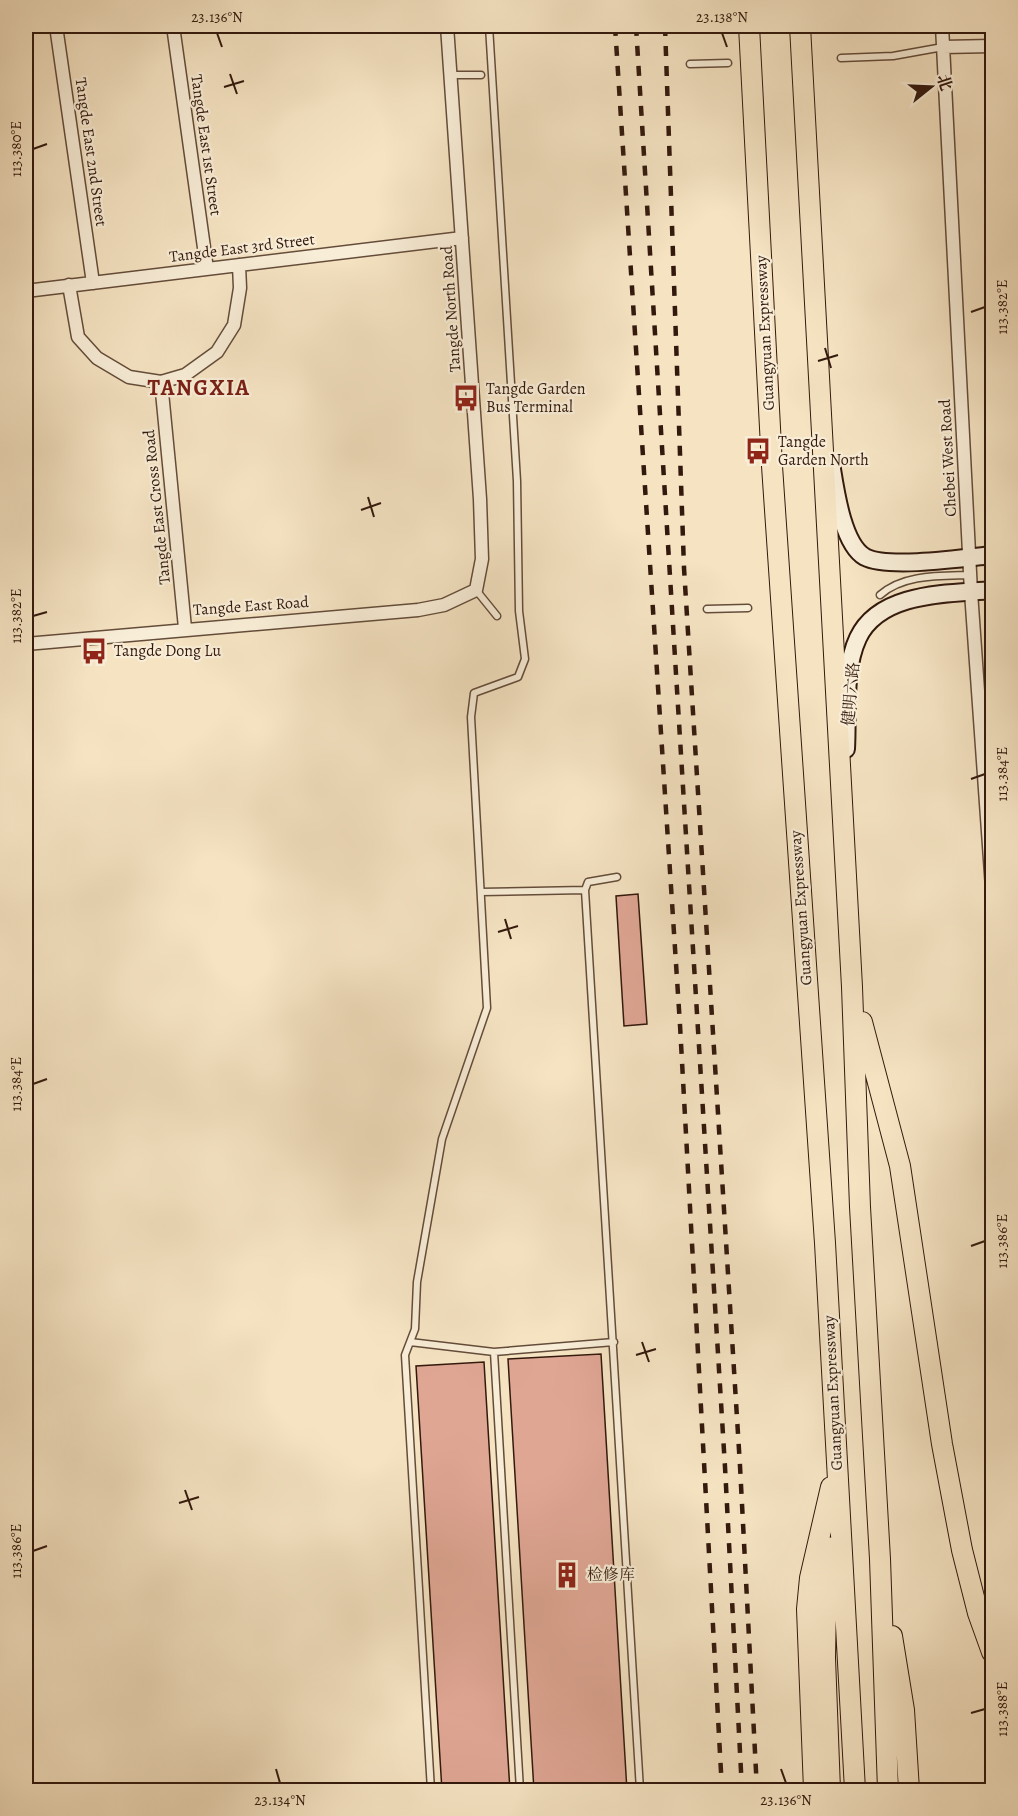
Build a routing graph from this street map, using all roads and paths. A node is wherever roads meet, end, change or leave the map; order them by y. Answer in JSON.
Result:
{"nodes":[{"id":1,"x":56,"y":26,"type":"edge"},
{"id":2,"x":172,"y":26,"type":"edge"},
{"id":3,"x":447,"y":26,"type":"edge"},
{"id":4,"x":489,"y":26,"type":"edge"},
{"id":5,"x":749,"y":26,"type":"edge"},
{"id":6,"x":800,"y":26,"type":"edge"},
{"id":7,"x":942,"y":26,"type":"edge"},
{"id":8,"x":993,"y":46,"type":"edge"},
{"id":9,"x":943,"y":47,"type":"junction"},
{"id":10,"x":841,"y":58,"type":"dead end"},
{"id":11,"x":728,"y":63,"type":"dead end"},
{"id":12,"x":690,"y":64,"type":"dead end"},
{"id":13,"x":451,"y":75,"type":"junction"},
{"id":14,"x":481,"y":75,"type":"dead end"},
{"id":15,"x":462,"y":238,"type":"junction"},
{"id":16,"x":239,"y":266,"type":"junction"},
{"id":17,"x":207,"y":269,"type":"junction"},
{"id":18,"x":93,"y":283,"type":"junction"},
{"id":19,"x":69,"y":285,"type":"junction"},
{"id":20,"x":26,"y":291,"type":"edge"},
{"id":21,"x":161,"y":382,"type":"junction"},
{"id":22,"x":823,"y":415,"type":"junction"},
{"id":23,"x":993,"y":555,"type":"edge"},
{"id":24,"x":969,"y":557,"type":"junction"},
{"id":25,"x":970,"y":575,"type":"junction"},
{"id":26,"x":476,"y":590,"type":"junction"},
{"id":27,"x":993,"y":590,"type":"edge"},
{"id":28,"x":971,"y":592,"type":"junction"},
{"id":29,"x":880,"y":595,"type":"dead end"},
{"id":30,"x":748,"y":608,"type":"dead end"},
{"id":31,"x":707,"y":609,"type":"dead end"},
{"id":32,"x":497,"y":616,"type":"dead end"},
{"id":33,"x":185,"y":628,"type":"junction"},
{"id":34,"x":26,"y":644,"type":"edge"},
{"id":35,"x":842,"y":791,"type":"junction"},
{"id":36,"x":617,"y":877,"type":"dead end"},
{"id":37,"x":993,"y":888,"type":"edge"},
{"id":38,"x":585,"y":890,"type":"junction"},
{"id":39,"x":481,"y":892,"type":"junction"},
{"id":40,"x":852,"y":987,"type":"junction"},
{"id":41,"x":410,"y":1342,"type":"junction"},
{"id":42,"x":614,"y":1342,"type":"junction"},
{"id":43,"x":494,"y":1352,"type":"junction"},
{"id":44,"x":836,"y":1467,"type":"junction"},
{"id":45,"x":880,"y":1559,"type":"junction"},
{"id":46,"x":993,"y":1652,"type":"edge"},
{"id":47,"x":431,"y":1791,"type":"edge"},
{"id":48,"x":520,"y":1791,"type":"edge"},
{"id":49,"x":640,"y":1791,"type":"edge"},
{"id":50,"x":814,"y":1791,"type":"edge"},
{"id":51,"x":830,"y":1791,"type":"edge"},
{"id":52,"x":855,"y":1791,"type":"edge"},
{"id":53,"x":888,"y":1791,"type":"edge"},
{"id":54,"x":909,"y":1791,"type":"edge"}],
"edges":[{"from":1,"to":18,"type":"street","name":"Tangde East 2nd Street"},
{"from":2,"to":17,"type":"street","name":"Tangde East 1st Street"},
{"from":3,"to":13,"type":"street","name":"Tangde North Road"},
{"from":4,"to":39,"type":"lane"},
{"from":5,"to":44,"type":"highway","name":"Guangyuan Expressway"},
{"from":6,"to":22,"type":"highway"},
{"from":7,"to":9,"type":"street","name":"Chebei West Road"},
{"from":8,"to":9,"type":"street"},
{"from":9,"to":10,"type":"lane"},
{"from":9,"to":24,"type":"street","name":"Chebei West Road"},
{"from":11,"to":12,"type":"lane"},
{"from":13,"to":14,"type":"lane"},
{"from":13,"to":15,"type":"street","name":"Tangde North Road"},
{"from":15,"to":16,"type":"street","name":"Tangde East 3rd Street"},
{"from":15,"to":26,"type":"street","name":"Tangde North Road"},
{"from":16,"to":17,"type":"street","name":"Tangde East 3rd Street"},
{"from":16,"to":21,"type":"street"},
{"from":17,"to":18,"type":"street","name":"Tangde East 3rd Street"},
{"from":18,"to":19,"type":"street","name":"Tangde East 3rd Street"},
{"from":19,"to":20,"type":"street","name":"Tangde East 3rd Street"},
{"from":19,"to":21,"type":"street"},
{"from":21,"to":33,"type":"street","name":"Tangde East Cross Road"},
{"from":22,"to":24,"type":"main road"},
{"from":22,"to":35,"type":"highway"},
{"from":23,"to":24,"type":"main road"},
{"from":24,"to":25,"type":"street","name":"Chebei West Road"},
{"from":25,"to":28,"type":"street","name":"Chebei West Road"},
{"from":25,"to":29,"type":"lane"},
{"from":26,"to":32,"type":"lane"},
{"from":26,"to":33,"type":"street","name":"Tangde East Road"},
{"from":27,"to":28,"type":"main road","name":"健明六路"},
{"from":28,"to":35,"type":"main road","name":"健明六路"},
{"from":28,"to":37,"type":"street","name":"Chebei West Road"},
{"from":30,"to":31,"type":"lane"},
{"from":33,"to":34,"type":"street","name":"Tangde East Road"},
{"from":35,"to":40,"type":"highway"},
{"from":36,"to":38,"type":"lane"},
{"from":38,"to":39,"type":"lane"},
{"from":38,"to":42,"type":"lane"},
{"from":39,"to":41,"type":"lane"},
{"from":40,"to":45,"type":"highway"},
{"from":40,"to":46,"type":"highway"},
{"from":41,"to":43,"type":"lane"},
{"from":41,"to":47,"type":"lane"},
{"from":42,"to":43,"type":"lane"},
{"from":42,"to":49,"type":"lane"},
{"from":43,"to":48,"type":"lane"},
{"from":44,"to":50,"type":"highway"},
{"from":44,"to":51,"type":"highway"},
{"from":44,"to":52,"type":"highway","name":"Guangyuan Expressway"},
{"from":45,"to":53,"type":"highway"},
{"from":45,"to":54,"type":"highway"}]}
